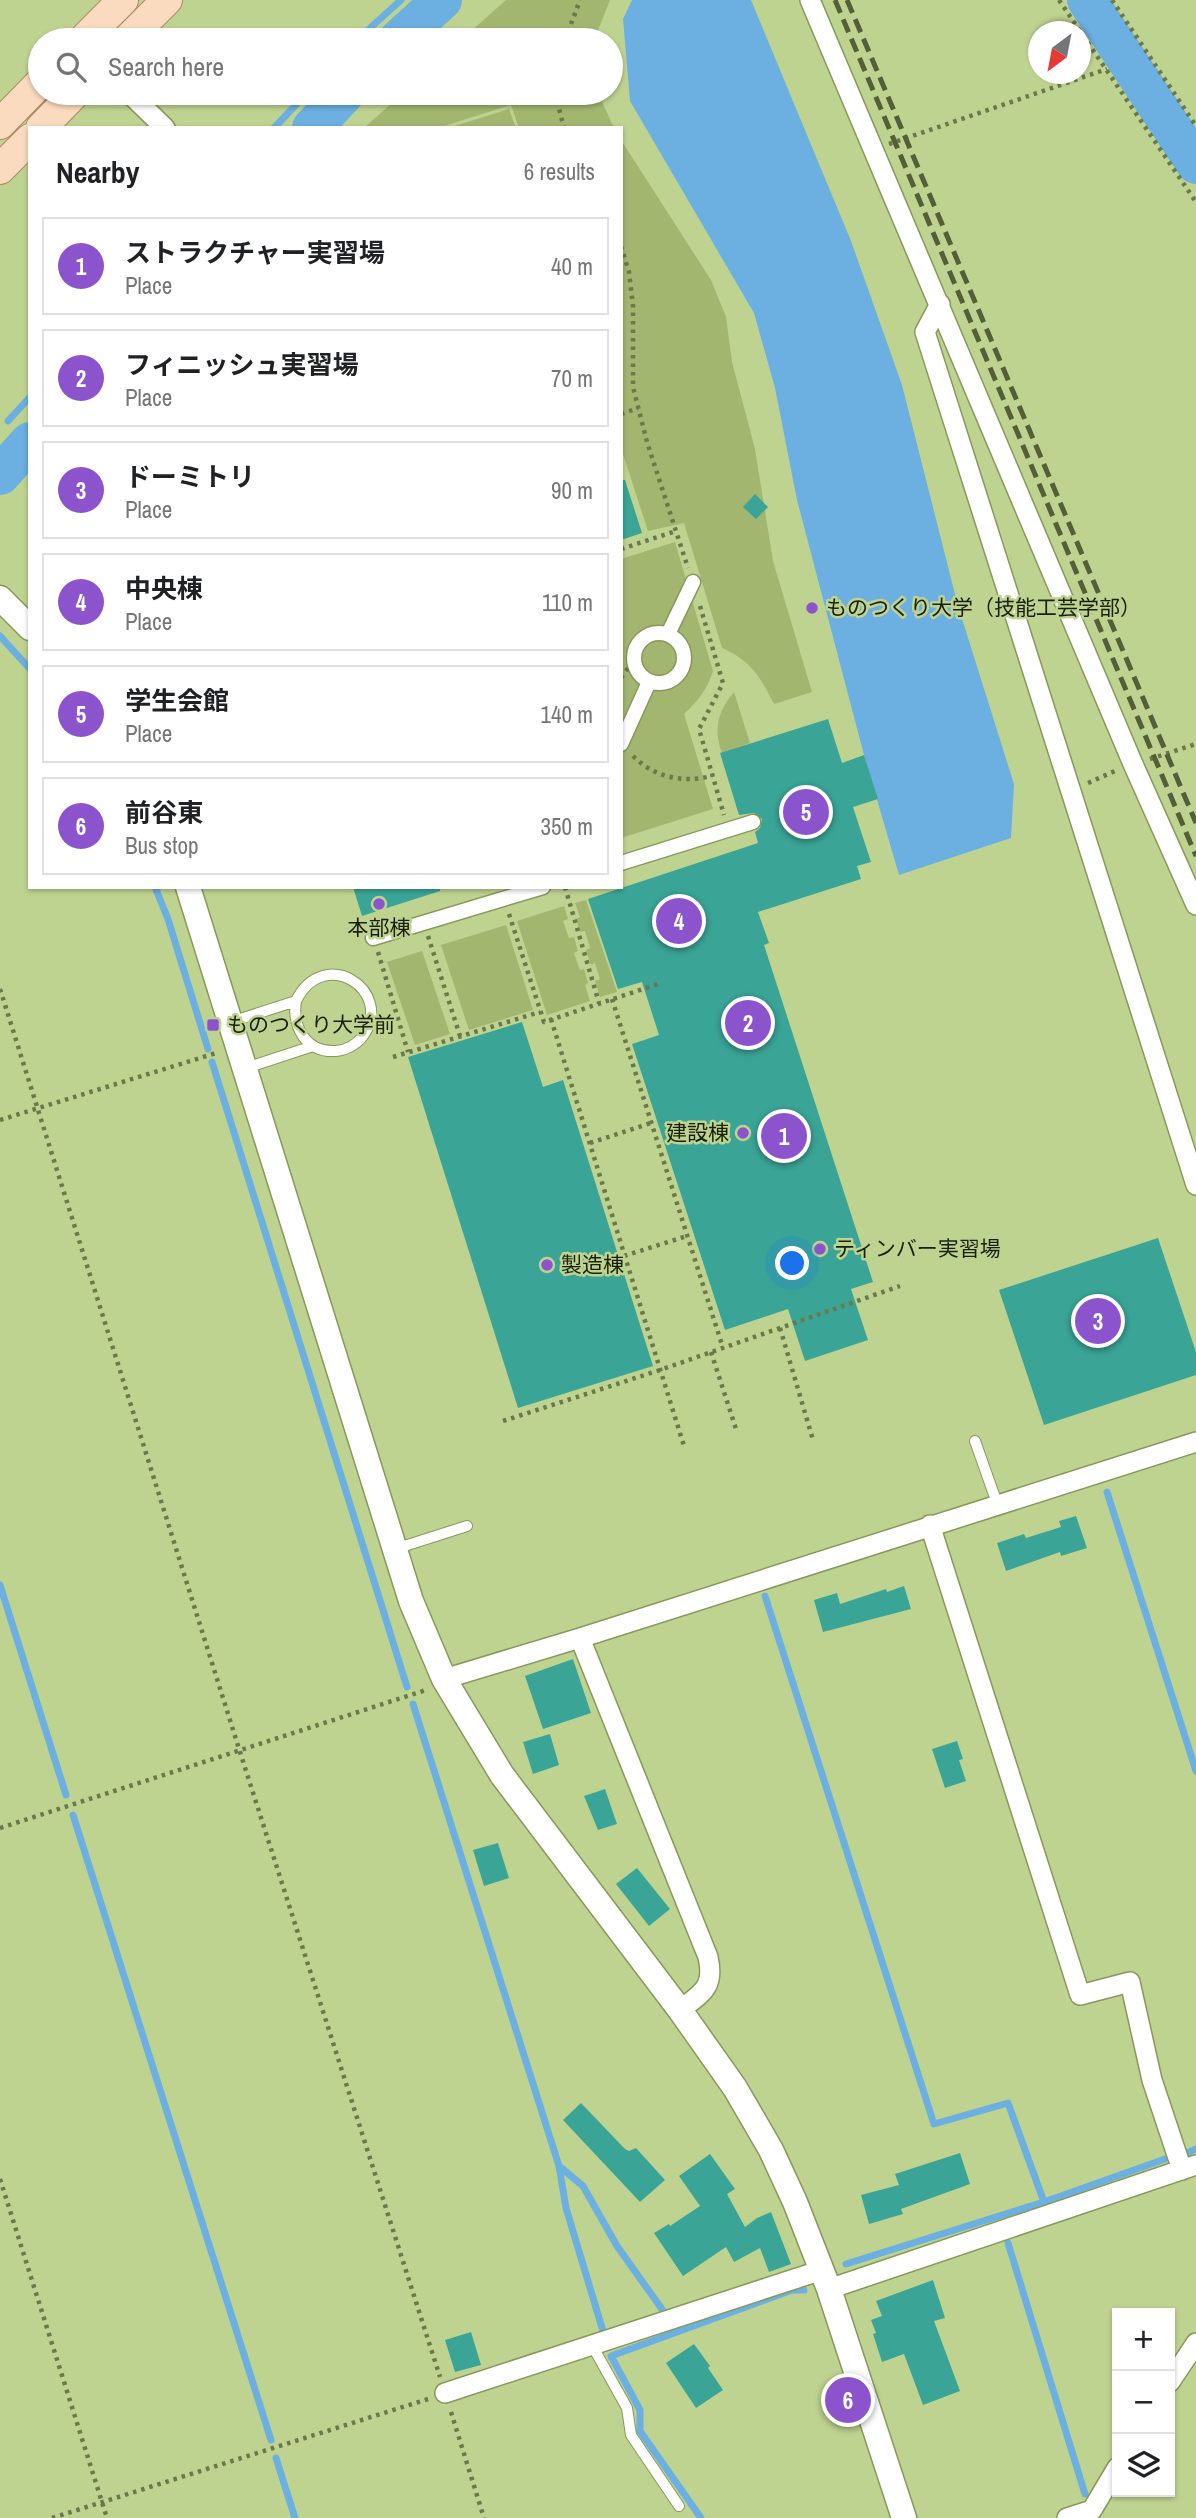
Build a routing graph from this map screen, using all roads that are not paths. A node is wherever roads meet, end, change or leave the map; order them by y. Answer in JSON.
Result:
{"nodes":[{"id":1,"x":123,"y":0,"type":"edge"},
{"id":2,"x":167,"y":0,"type":"edge"},
{"id":3,"x":810,"y":0,"type":"edge"},
{"id":4,"x":95,"y":28,"type":"edge"},
{"id":5,"x":139,"y":28,"type":"edge"},
{"id":6,"x":28,"y":95,"type":"edge"},
{"id":7,"x":63,"y":105,"type":"edge"},
{"id":8,"x":141,"y":105,"type":"edge"},
{"id":9,"x":0,"y":124,"type":"edge"},
{"id":10,"x":43,"y":126,"type":"edge"},
{"id":11,"x":163,"y":126,"type":"edge"},
{"id":12,"x":28,"y":141,"type":"edge"},
{"id":13,"x":0,"y":169,"type":"edge"},
{"id":14,"x":940,"y":304,"type":"junction"},
{"id":15,"x":693,"y":582,"type":"road end"},
{"id":16,"x":0,"y":598,"type":"edge"},
{"id":17,"x":28,"y":626,"type":"edge"},
{"id":18,"x":668,"y":634,"type":"junction"},
{"id":19,"x":649,"y":681,"type":"junction"},
{"id":20,"x":623,"y":741,"type":"edge"},
{"id":21,"x":753,"y":822,"type":"dead end"},
{"id":22,"x":623,"y":862,"type":"edge"},
{"id":23,"x":189,"y":889,"type":"edge"},
{"id":24,"x":536,"y":889,"type":"edge"},
{"id":25,"x":1196,"y":905,"type":"edge"},
{"id":26,"x":373,"y":938,"type":"road end"},
{"id":27,"x":296,"y":1001,"type":"junction"},
{"id":28,"x":231,"y":1021,"type":"junction"},
{"id":29,"x":313,"y":1046,"type":"junction"},
{"id":30,"x":242,"y":1057,"type":"junction"},
{"id":31,"x":1196,"y":1185,"type":"edge"},
{"id":32,"x":975,"y":1441,"type":"dead end"},
{"id":33,"x":1196,"y":1442,"type":"edge"},
{"id":34,"x":998,"y":1506,"type":"junction"},
{"id":35,"x":930,"y":1525,"type":"junction"},
{"id":36,"x":467,"y":1527,"type":"dead end"},
{"id":37,"x":395,"y":1549,"type":"junction"},
{"id":38,"x":580,"y":1638,"type":"junction"},
{"id":39,"x":444,"y":1679,"type":"junction"},
{"id":40,"x":680,"y":2010,"type":"junction"},
{"id":41,"x":1189,"y":2167,"type":"edge"},
{"id":42,"x":826,"y":2279,"type":"junction"},
{"id":43,"x":1196,"y":2343,"type":"edge"},
{"id":44,"x":593,"y":2347,"type":"junction"},
{"id":45,"x":1175,"y":2374,"type":"edge"},
{"id":46,"x":445,"y":2393,"type":"road end"},
{"id":47,"x":1112,"y":2476,"type":"edge"},
{"id":48,"x":679,"y":2506,"type":"dead end"},
{"id":49,"x":904,"y":2518,"type":"edge"},
{"id":50,"x":1067,"y":2518,"type":"edge"}],
"edges":[{"from":1,"to":4,"type":"main road"},
{"from":2,"to":5,"type":"main road"},
{"from":3,"to":14,"type":"street"},
{"from":6,"to":9,"type":"main road"},
{"from":7,"to":10,"type":"main road"},
{"from":8,"to":11,"type":"street"},
{"from":12,"to":13,"type":"main road"},
{"from":14,"to":25,"type":"street"},
{"from":14,"to":31,"type":"street"},
{"from":15,"to":18,"type":"street"},
{"from":16,"to":17,"type":"street"},
{"from":18,"to":19,"type":"street"},
{"from":18,"to":19,"type":"street"},
{"from":19,"to":20,"type":"street"},
{"from":21,"to":22,"type":"street"},
{"from":23,"to":28,"type":"street"},
{"from":24,"to":26,"type":"street"},
{"from":27,"to":28,"type":"lane"},
{"from":27,"to":29,"type":"lane"},
{"from":27,"to":29,"type":"lane"},
{"from":28,"to":30,"type":"street"},
{"from":29,"to":30,"type":"lane"},
{"from":30,"to":37,"type":"street"},
{"from":32,"to":34,"type":"lane"},
{"from":33,"to":34,"type":"street"},
{"from":34,"to":35,"type":"street"},
{"from":35,"to":38,"type":"street"},
{"from":35,"to":41,"type":"street"},
{"from":36,"to":37,"type":"lane"},
{"from":37,"to":39,"type":"street"},
{"from":38,"to":39,"type":"street"},
{"from":38,"to":40,"type":"street"},
{"from":39,"to":40,"type":"street"},
{"from":40,"to":42,"type":"street"},
{"from":41,"to":42,"type":"street"},
{"from":42,"to":44,"type":"street"},
{"from":42,"to":49,"type":"street"},
{"from":43,"to":45,"type":"street"},
{"from":44,"to":46,"type":"street"},
{"from":44,"to":48,"type":"lane"},
{"from":47,"to":50,"type":"street"}]}
